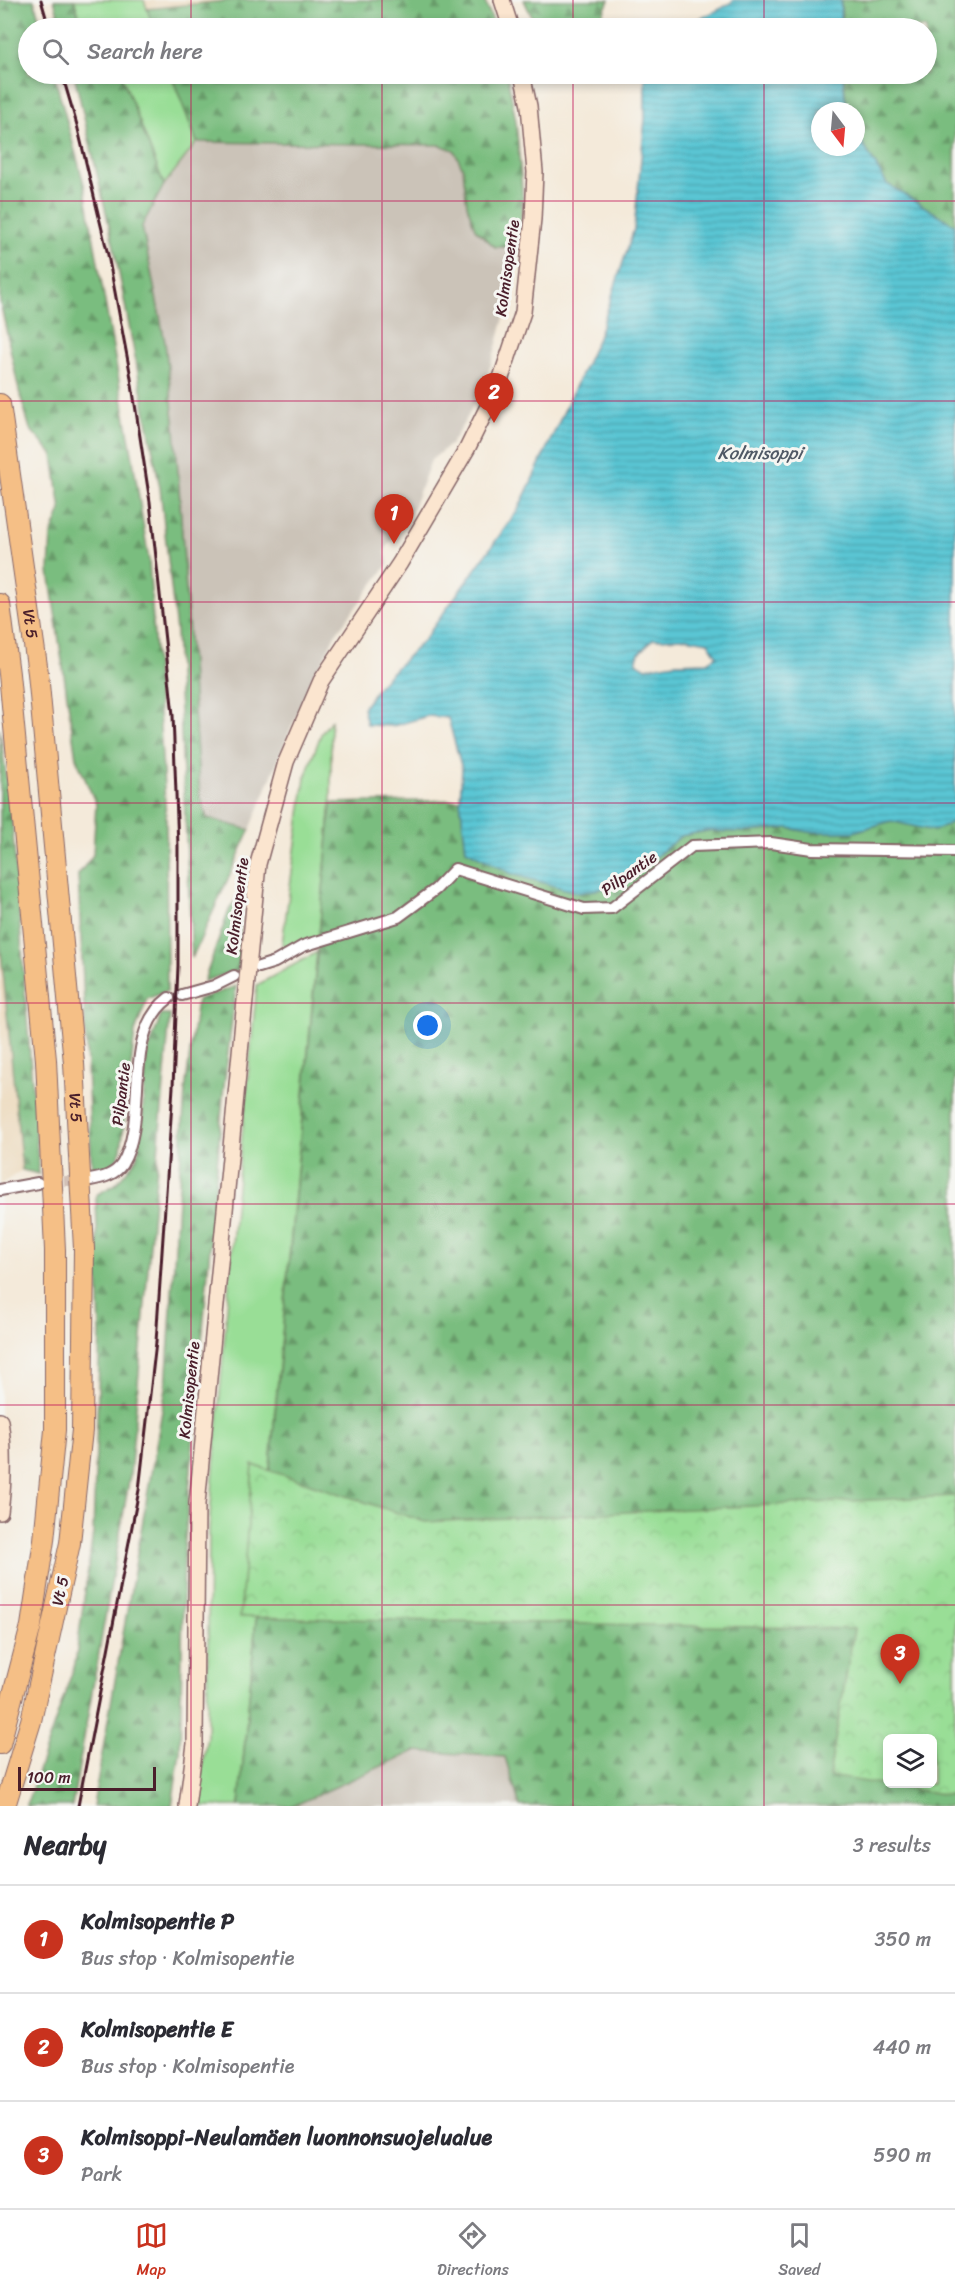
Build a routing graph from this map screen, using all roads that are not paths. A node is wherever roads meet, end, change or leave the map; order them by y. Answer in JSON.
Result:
{"nodes":[{"id":1,"x":502,"y":0,"type":"edge"},
{"id":2,"x":508,"y":18,"type":"edge"},
{"id":3,"x":524,"y":84,"type":"edge"},
{"id":4,"x":0,"y":404,"type":"edge"},
{"id":5,"x":0,"y":604,"type":"edge"},
{"id":6,"x":955,"y":851,"type":"edge"},
{"id":7,"x":259,"y":967,"type":"dead end"},
{"id":8,"x":234,"y":976,"type":"dead end"},
{"id":9,"x":182,"y":995,"type":"dead end"},
{"id":10,"x":169,"y":999,"type":"dead end"},
{"id":11,"x":90,"y":1180,"type":"tunnel mouth"},
{"id":12,"x":38,"y":1183,"type":"tunnel mouth"},
{"id":13,"x":0,"y":1190,"type":"edge"},
{"id":14,"x":0,"y":1422,"type":"edge"},
{"id":15,"x":0,"y":1512,"type":"edge"},
{"id":16,"x":0,"y":1744,"type":"edge"},
{"id":17,"x":5,"y":1806,"type":"edge"},
{"id":18,"x":187,"y":1806,"type":"edge"}],
"edges":[{"from":1,"to":2,"type":"main road"},
{"from":3,"to":18,"type":"main road","name":"Kolmisopentie"},
{"from":4,"to":17,"type":"highway","name":"Vt 5"},
{"from":5,"to":16,"type":"highway","name":"Vt 5"},
{"from":6,"to":7,"type":"street","name":"Pilpantie"},
{"from":8,"to":9,"type":"street"},
{"from":10,"to":11,"type":"street","name":"Pilpantie"},
{"from":12,"to":13,"type":"street"},
{"from":14,"to":15,"type":"main road"}]}
